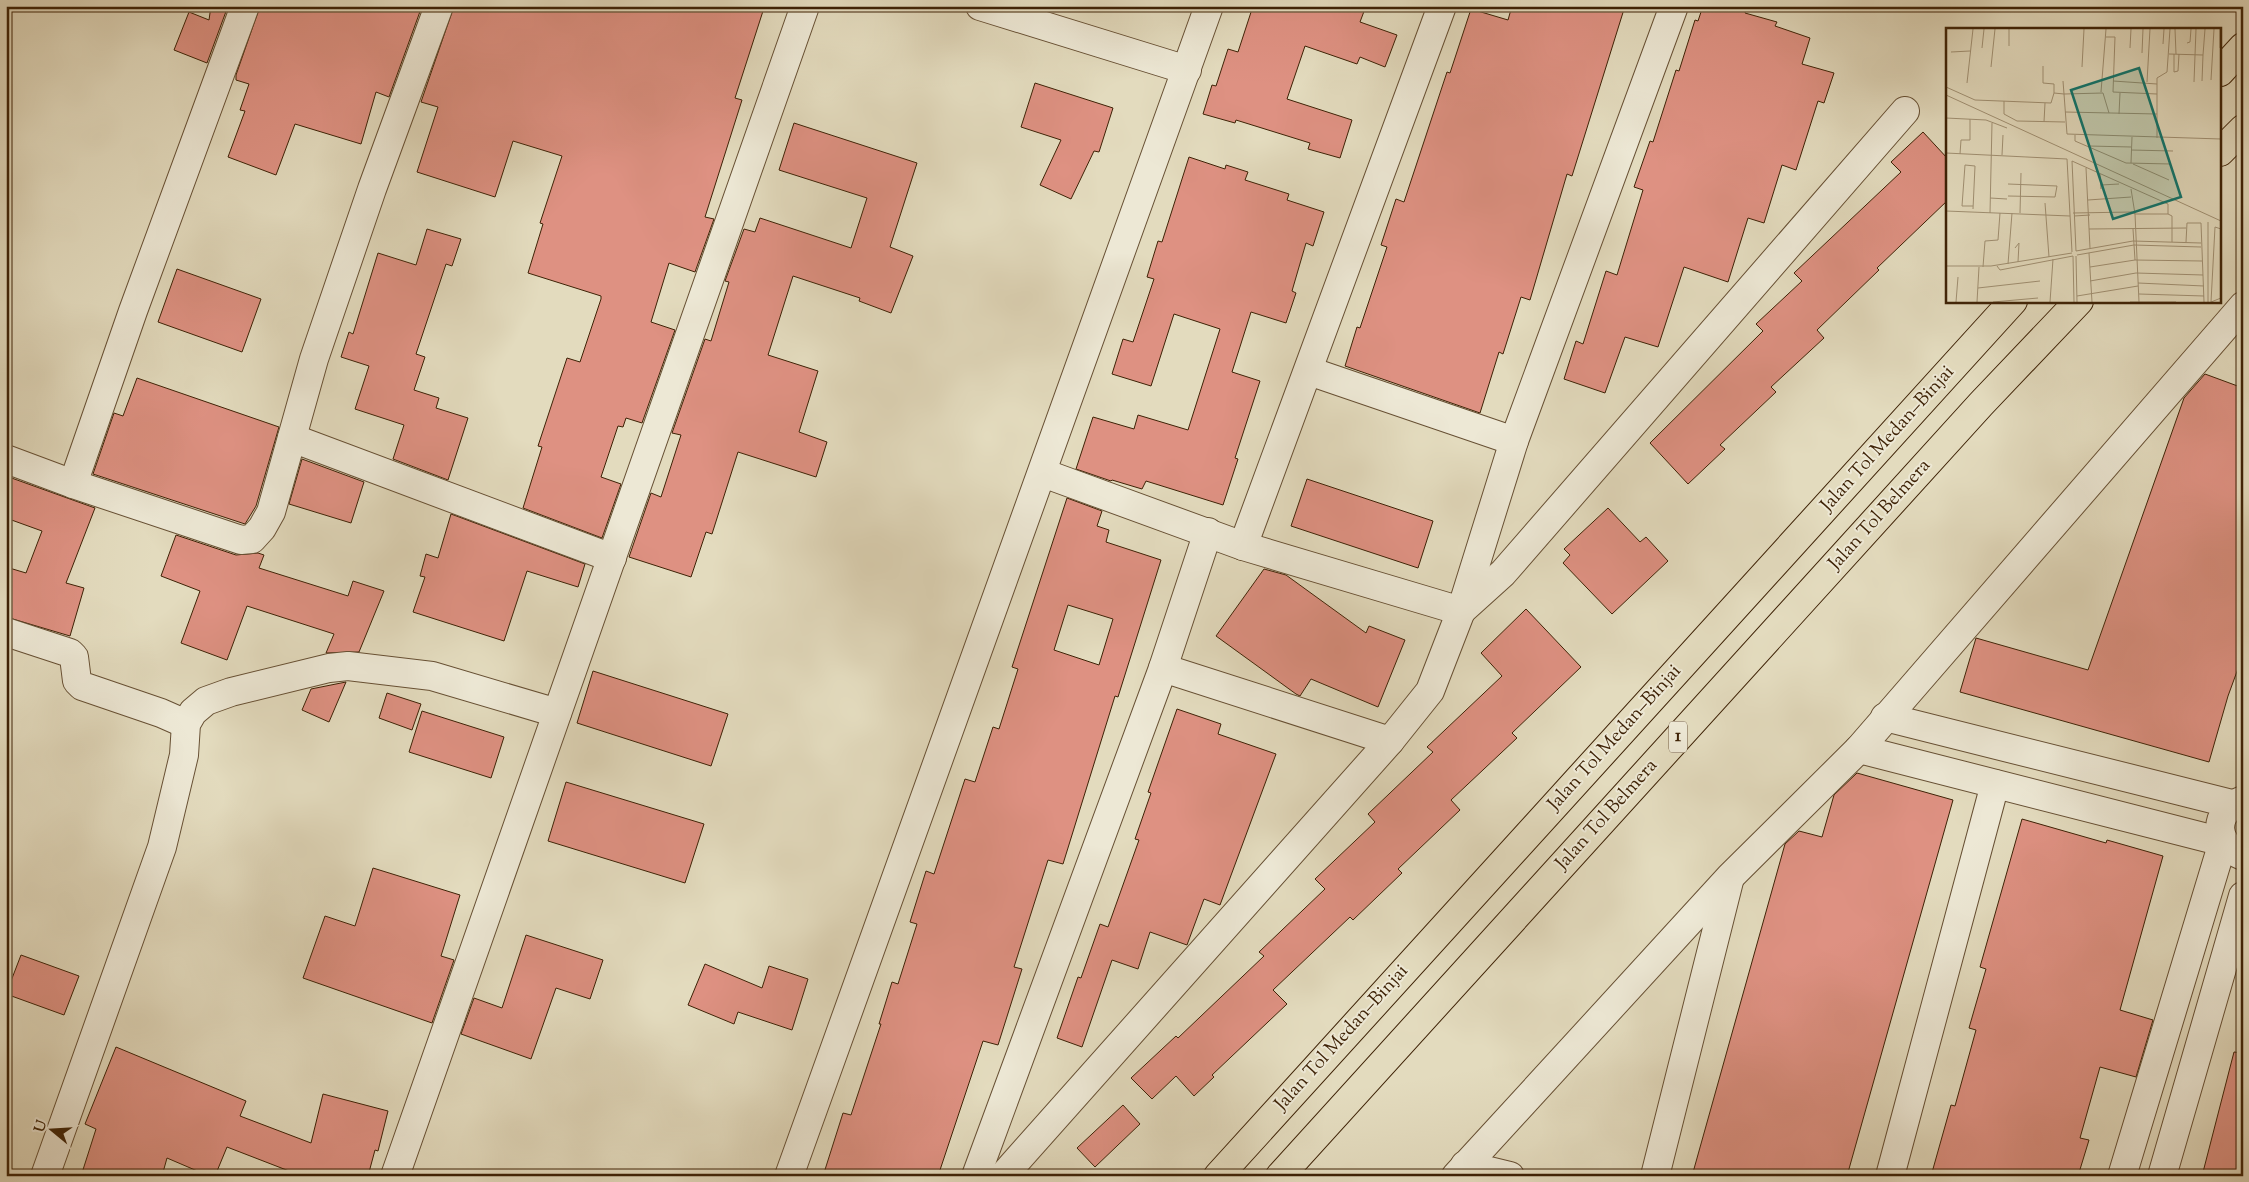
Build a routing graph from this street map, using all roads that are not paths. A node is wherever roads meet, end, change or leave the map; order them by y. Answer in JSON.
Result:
{"nodes":[{"id":1,"x":245,"y":6,"type":"edge"},
{"id":2,"x":439,"y":6,"type":"edge"},
{"id":3,"x":805,"y":6,"type":"edge"},
{"id":4,"x":980,"y":6,"type":"edge"},
{"id":5,"x":1209,"y":6,"type":"edge"},
{"id":6,"x":1442,"y":6,"type":"edge"},
{"id":7,"x":1674,"y":6,"type":"edge"},
{"id":8,"x":2243,"y":48,"type":"edge"},
{"id":9,"x":1187,"y":70,"type":"junction"},
{"id":10,"x":2222,"y":70,"type":"edge"},
{"id":11,"x":1905,"y":111,"type":"dead end"},
{"id":12,"x":2243,"y":129,"type":"edge"},
{"id":13,"x":2222,"y":150,"type":"edge"},
{"id":14,"x":2012,"y":302,"type":"edge"},
{"id":15,"x":2078,"y":302,"type":"edge"},
{"id":16,"x":2243,"y":306,"type":"edge"},
{"id":17,"x":1309,"y":371,"type":"junction"},
{"id":18,"x":292,"y":438,"type":"junction"},
{"id":19,"x":1514,"y":441,"type":"junction"},
{"id":20,"x":6,"y":459,"type":"edge"},
{"id":21,"x":1043,"y":473,"type":"junction"},
{"id":22,"x":73,"y":484,"type":"junction"},
{"id":23,"x":1208,"y":532,"type":"junction"},
{"id":24,"x":1243,"y":546,"type":"junction"},
{"id":25,"x":612,"y":558,"type":"junction"},
{"id":26,"x":1461,"y":611,"type":"junction"},
{"id":27,"x":6,"y":632,"type":"edge"},
{"id":28,"x":1163,"y":668,"type":"junction"},
{"id":29,"x":557,"y":713,"type":"junction"},
{"id":30,"x":1885,"y":717,"type":"junction"},
{"id":31,"x":186,"y":724,"type":"junction"},
{"id":32,"x":1390,"y":741,"type":"junction"},
{"id":33,"x":1858,"y":748,"type":"junction"},
{"id":34,"x":1995,"y":784,"type":"junction"},
{"id":35,"x":2240,"y":801,"type":"edge"},
{"id":36,"x":2233,"y":849,"type":"edge"},
{"id":37,"x":1730,"y":877,"type":"junction"},
{"id":38,"x":2243,"y":896,"type":"edge"},
{"id":39,"x":1461,"y":1171,"type":"edge"},
{"id":40,"x":45,"y":1176,"type":"edge"},
{"id":41,"x":395,"y":1176,"type":"edge"},
{"id":42,"x":789,"y":1176,"type":"edge"},
{"id":43,"x":976,"y":1176,"type":"edge"},
{"id":44,"x":1003,"y":1176,"type":"edge"},
{"id":45,"x":1218,"y":1176,"type":"edge"},
{"id":46,"x":1280,"y":1176,"type":"edge"},
{"id":47,"x":1510,"y":1176,"type":"edge"},
{"id":48,"x":1655,"y":1176,"type":"edge"},
{"id":49,"x":1890,"y":1176,"type":"edge"},
{"id":50,"x":2122,"y":1176,"type":"edge"},
{"id":51,"x":2162,"y":1176,"type":"edge"}],
"edges":[{"from":1,"to":22,"type":"street"},
{"from":2,"to":18,"type":"street"},
{"from":3,"to":25,"type":"street"},
{"from":4,"to":9,"type":"street"},
{"from":5,"to":9,"type":"street"},
{"from":6,"to":17,"type":"street"},
{"from":7,"to":19,"type":"street"},
{"from":8,"to":10,"type":"highway"},
{"from":9,"to":21,"type":"street"},
{"from":11,"to":26,"type":"street"},
{"from":12,"to":13,"type":"highway"},
{"from":14,"to":45,"type":"highway","name":"Jalan Tol Medan–Binjai"},
{"from":15,"to":46,"type":"highway","name":"Jalan Tol Belmera","number":"1"},
{"from":16,"to":30,"type":"street"},
{"from":17,"to":19,"type":"street"},
{"from":17,"to":24,"type":"street"},
{"from":18,"to":22,"type":"street"},
{"from":18,"to":25,"type":"street"},
{"from":19,"to":26,"type":"street"},
{"from":20,"to":22,"type":"street"},
{"from":21,"to":23,"type":"street"},
{"from":21,"to":42,"type":"street"},
{"from":23,"to":24,"type":"street"},
{"from":23,"to":28,"type":"street"},
{"from":24,"to":26,"type":"street"},
{"from":25,"to":29,"type":"street"},
{"from":26,"to":32,"type":"street"},
{"from":27,"to":31,"type":"street"},
{"from":28,"to":32,"type":"street"},
{"from":28,"to":43,"type":"street"},
{"from":29,"to":31,"type":"street"},
{"from":29,"to":41,"type":"street"},
{"from":30,"to":33,"type":"street"},
{"from":30,"to":35,"type":"street"},
{"from":31,"to":40,"type":"street"},
{"from":32,"to":44,"type":"street"},
{"from":33,"to":34,"type":"street"},
{"from":33,"to":37,"type":"street"},
{"from":34,"to":36,"type":"street"},
{"from":34,"to":49,"type":"street"},
{"from":35,"to":36,"type":"street"},
{"from":36,"to":50,"type":"street"},
{"from":37,"to":39,"type":"street"},
{"from":37,"to":48,"type":"street"},
{"from":38,"to":51,"type":"street"},
{"from":39,"to":47,"type":"street"}]}
